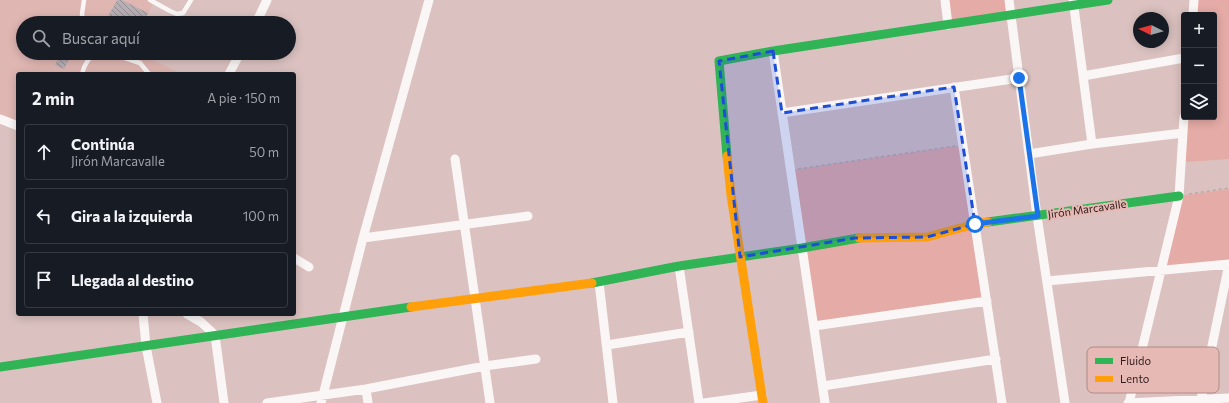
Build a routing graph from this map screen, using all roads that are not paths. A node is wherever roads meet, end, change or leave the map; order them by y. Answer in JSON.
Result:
{"nodes":[{"id":1,"x":84,"y":0,"type":"edge"},
{"id":2,"x":150,"y":0,"type":"edge"},
{"id":3,"x":191,"y":0,"type":"edge"},
{"id":4,"x":267,"y":0,"type":"edge"},
{"id":5,"x":429,"y":0,"type":"edge"},
{"id":6,"x":945,"y":0,"type":"edge"},
{"id":7,"x":1010,"y":0,"type":"edge"},
{"id":8,"x":1108,"y":0,"type":"edge"},
{"id":9,"x":1194,"y":0,"type":"edge"},
{"id":10,"x":1073,"y":3,"type":"edge"},
{"id":11,"x":1193,"y":12,"type":"edge"},
{"id":12,"x":82,"y":16,"type":"edge"},
{"id":13,"x":259,"y":16,"type":"edge"},
{"id":14,"x":1012,"y":16,"type":"junction"},
{"id":15,"x":948,"y":25,"type":"junction"},
{"id":16,"x":773,"y":50,"type":"junction"},
{"id":17,"x":1181,"y":59,"type":"edge"},
{"id":18,"x":88,"y":60,"type":"edge"},
{"id":19,"x":129,"y":60,"type":"edge"},
{"id":20,"x":236,"y":60,"type":"edge"},
{"id":21,"x":82,"y":72,"type":"edge"},
{"id":22,"x":147,"y":72,"type":"edge"},
{"id":23,"x":229,"y":72,"type":"edge"},
{"id":24,"x":1083,"y":76,"type":"junction"},
{"id":25,"x":1019,"y":78,"type":"junction"},
{"id":26,"x":954,"y":87,"type":"junction"},
{"id":27,"x":782,"y":113,"type":"junction"},
{"id":28,"x":0,"y":119,"type":"edge"},
{"id":29,"x":1184,"y":120,"type":"edge"},
{"id":30,"x":16,"y":125,"type":"edge"},
{"id":31,"x":1183,"y":133,"type":"junction"},
{"id":32,"x":1092,"y":144,"type":"junction"},
{"id":33,"x":1029,"y":154,"type":"junction"},
{"id":34,"x":455,"y":159,"type":"dead end"},
{"id":35,"x":1179,"y":196,"type":"junction"},
{"id":36,"x":528,"y":216,"type":"dead end"},
{"id":37,"x":1038,"y":216,"type":"junction"},
{"id":38,"x":464,"y":224,"type":"junction"},
{"id":39,"x":975,"y":224,"type":"junction"},
{"id":40,"x":363,"y":238,"type":"junction"},
{"id":41,"x":802,"y":248,"type":"junction"},
{"id":42,"x":740,"y":257,"type":"junction"},
{"id":43,"x":296,"y":259,"type":"edge"},
{"id":44,"x":1229,"y":264,"type":"edge"},
{"id":45,"x":679,"y":266,"type":"junction"},
{"id":46,"x":309,"y":267,"type":"dead end"},
{"id":47,"x":1161,"y":270,"type":"junction"},
{"id":48,"x":1047,"y":281,"type":"junction"},
{"id":49,"x":599,"y":282,"type":"junction"},
{"id":50,"x":475,"y":297,"type":"junction"},
{"id":51,"x":987,"y":301,"type":"junction"},
{"id":52,"x":143,"y":316,"type":"edge"},
{"id":53,"x":344,"y":316,"type":"junction"},
{"id":54,"x":202,"y":318,"type":"edge"},
{"id":55,"x":814,"y":326,"type":"junction"},
{"id":56,"x":688,"y":332,"type":"junction"},
{"id":57,"x":215,"y":336,"type":"junction"},
{"id":58,"x":606,"y":345,"type":"junction"},
{"id":59,"x":146,"y":346,"type":"junction"},
{"id":60,"x":1142,"y":347,"type":"edge"},
{"id":61,"x":1211,"y":347,"type":"edge"},
{"id":62,"x":536,"y":359,"type":"dead end"},
{"id":63,"x":996,"y":359,"type":"junction"},
{"id":64,"x":485,"y":366,"type":"junction"},
{"id":65,"x":0,"y":367,"type":"edge"},
{"id":66,"x":823,"y":386,"type":"junction"},
{"id":67,"x":366,"y":389,"type":"junction"},
{"id":68,"x":1130,"y":393,"type":"edge"},
{"id":69,"x":1201,"y":393,"type":"edge"},
{"id":70,"x":1229,"y":398,"type":"edge"},
{"id":71,"x":322,"y":399,"type":"edge"},
{"id":72,"x":762,"y":399,"type":"edge"},
{"id":73,"x":1200,"y":399,"type":"junction"},
{"id":74,"x":157,"y":403,"type":"edge"},
{"id":75,"x":224,"y":403,"type":"edge"},
{"id":76,"x":267,"y":403,"type":"edge"},
{"id":77,"x":368,"y":403,"type":"edge"},
{"id":78,"x":490,"y":403,"type":"edge"},
{"id":79,"x":613,"y":403,"type":"edge"},
{"id":80,"x":699,"y":403,"type":"edge"},
{"id":81,"x":704,"y":403,"type":"edge"},
{"id":82,"x":825,"y":403,"type":"edge"},
{"id":83,"x":1002,"y":403,"type":"edge"},
{"id":84,"x":1065,"y":403,"type":"edge"},
{"id":85,"x":1128,"y":403,"type":"edge"}],
"edges":[{"from":1,"to":12,"type":"lane"},
{"from":2,"to":3,"type":"lane"},
{"from":4,"to":13,"type":"street"},
{"from":5,"to":40,"type":"street"},
{"from":6,"to":15,"type":"street"},
{"from":7,"to":14,"type":"street"},
{"from":8,"to":10,"type":"street"},
{"from":9,"to":11,"type":"street"},
{"from":10,"to":14,"type":"street"},
{"from":10,"to":24,"type":"street"},
{"from":14,"to":15,"type":"street"},
{"from":14,"to":25,"type":"street"},
{"from":15,"to":16,"type":"street"},
{"from":16,"to":27,"type":"street"},
{"from":16,"to":42,"type":"street"},
{"from":17,"to":24,"type":"street"},
{"from":18,"to":21,"type":"lane"},
{"from":19,"to":22,"type":"lane"},
{"from":20,"to":23,"type":"street"},
{"from":24,"to":32,"type":"street"},
{"from":25,"to":26,"type":"street"},
{"from":25,"to":33,"type":"street"},
{"from":26,"to":27,"type":"street"},
{"from":26,"to":39,"type":"street"},
{"from":27,"to":41,"type":"street"},
{"from":28,"to":30,"type":"street"},
{"from":29,"to":31,"type":"street"},
{"from":31,"to":32,"type":"street"},
{"from":31,"to":35,"type":"street"},
{"from":32,"to":33,"type":"street"},
{"from":33,"to":37,"type":"street"},
{"from":34,"to":38,"type":"street"},
{"from":35,"to":37,"type":"street","name":"Jirón Marcavalle"},
{"from":35,"to":47,"type":"street"},
{"from":36,"to":38,"type":"street"},
{"from":37,"to":39,"type":"street","name":"Jirón Marcavalle"},
{"from":37,"to":48,"type":"street"},
{"from":38,"to":40,"type":"street"},
{"from":38,"to":50,"type":"street"},
{"from":39,"to":41,"type":"street","name":"Jirón Marcavalle"},
{"from":39,"to":51,"type":"street"},
{"from":40,"to":53,"type":"street"},
{"from":41,"to":42,"type":"street","name":"Jirón Marcavalle"},
{"from":41,"to":55,"type":"street"},
{"from":42,"to":45,"type":"street","name":"Jirón Marcavalle"},
{"from":42,"to":72,"type":"street"},
{"from":43,"to":46,"type":"street"},
{"from":44,"to":47,"type":"street"},
{"from":44,"to":61,"type":"street"},
{"from":45,"to":49,"type":"street","name":"Jirón Marcavalle"},
{"from":45,"to":56,"type":"street"},
{"from":47,"to":48,"type":"street"},
{"from":47,"to":60,"type":"street"},
{"from":48,"to":84,"type":"street"},
{"from":49,"to":50,"type":"street","name":"Jirón Marcavalle"},
{"from":49,"to":58,"type":"street"},
{"from":50,"to":53,"type":"street","name":"Jirón Marcavalle"},
{"from":50,"to":64,"type":"street"},
{"from":51,"to":55,"type":"street"},
{"from":51,"to":63,"type":"street"},
{"from":52,"to":59,"type":"street"},
{"from":53,"to":57,"type":"street","name":"Jirón Marcavalle"},
{"from":53,"to":71,"type":"street"},
{"from":54,"to":57,"type":"street"},
{"from":55,"to":66,"type":"street"},
{"from":56,"to":58,"type":"street"},
{"from":56,"to":80,"type":"street"},
{"from":57,"to":59,"type":"street","name":"Jirón Marcavalle"},
{"from":57,"to":75,"type":"street"},
{"from":58,"to":79,"type":"street"},
{"from":59,"to":65,"type":"street","name":"Jirón Marcavalle"},
{"from":59,"to":74,"type":"street"},
{"from":62,"to":64,"type":"street"},
{"from":63,"to":66,"type":"street"},
{"from":63,"to":83,"type":"street"},
{"from":64,"to":67,"type":"street"},
{"from":64,"to":78,"type":"street"},
{"from":66,"to":82,"type":"street"},
{"from":67,"to":71,"type":"street"},
{"from":67,"to":77,"type":"street"},
{"from":68,"to":85,"type":"street"},
{"from":69,"to":73,"type":"street"},
{"from":70,"to":73,"type":"street"},
{"from":71,"to":76,"type":"street"},
{"from":72,"to":81,"type":"street"},
{"from":73,"to":85,"type":"street"}]}
